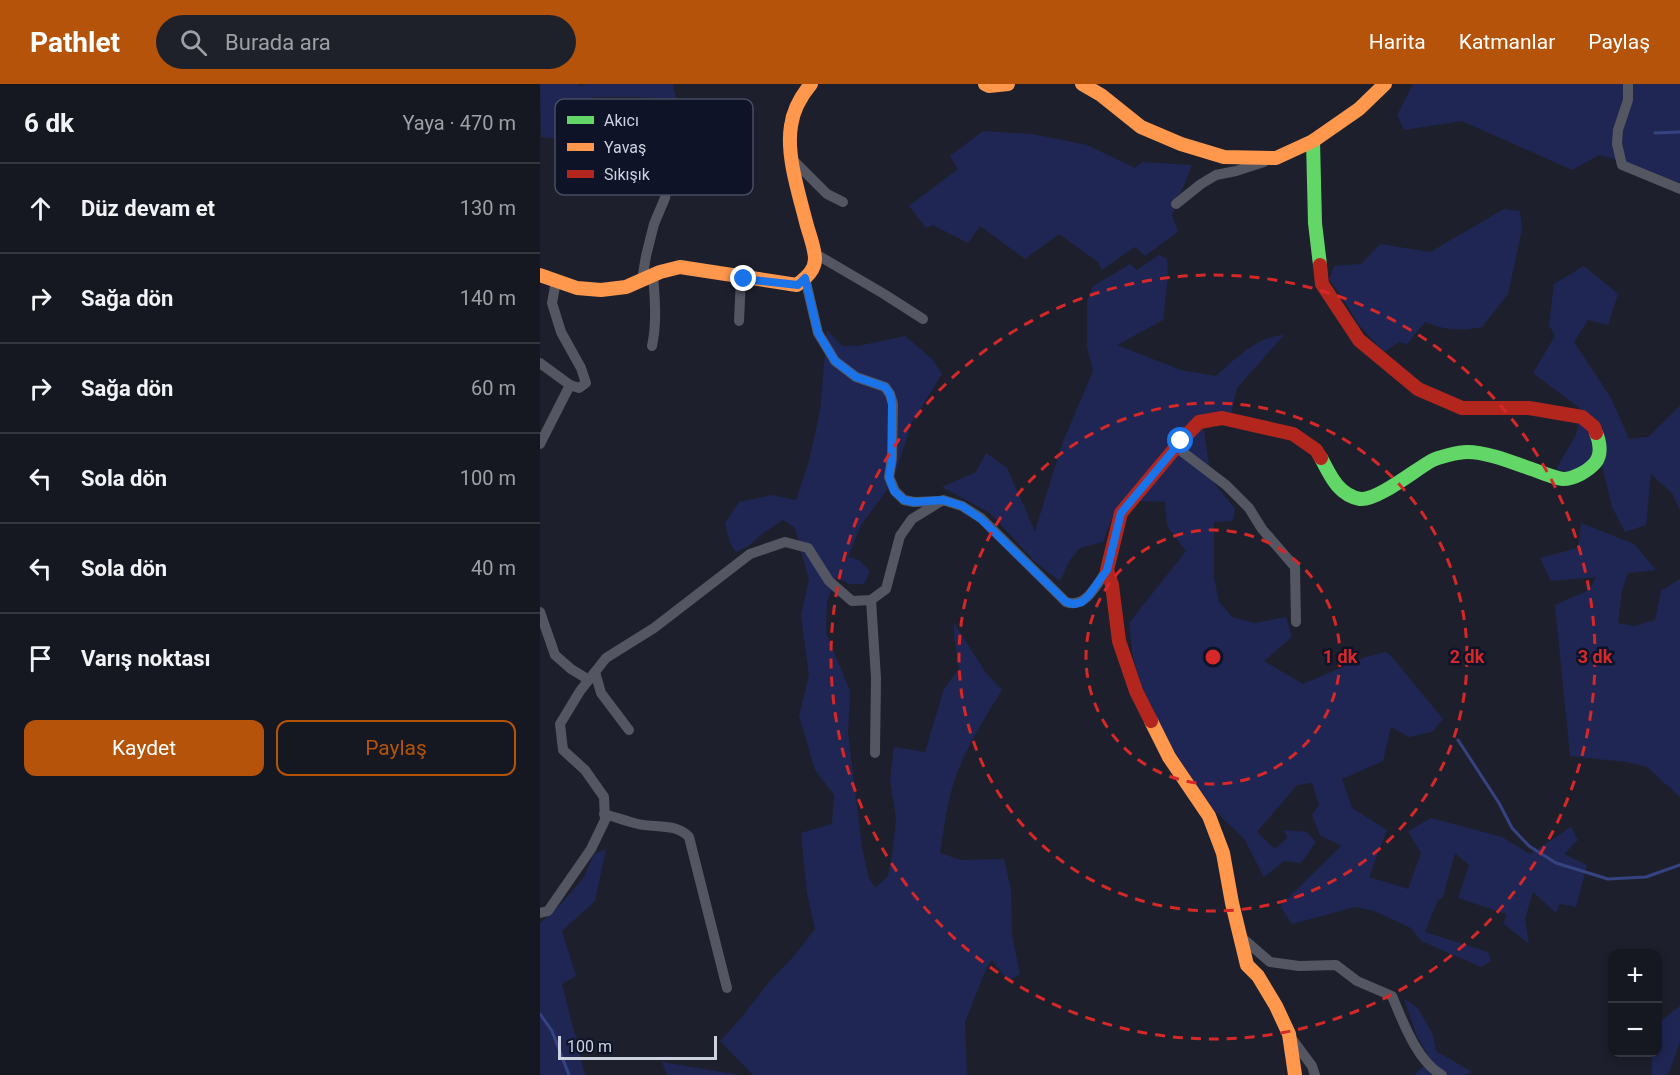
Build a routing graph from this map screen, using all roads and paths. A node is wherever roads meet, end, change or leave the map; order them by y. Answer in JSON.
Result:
{"nodes":[{"id":1,"x":811,"y":84,"type":"edge"},
{"id":2,"x":985,"y":84,"type":"edge"},
{"id":3,"x":1008,"y":84,"type":"edge"},
{"id":4,"x":1082,"y":84,"type":"edge"},
{"id":5,"x":1385,"y":84,"type":"edge"},
{"id":6,"x":1628,"y":84,"type":"edge"},
{"id":7,"x":1313,"y":141,"type":"junction"},
{"id":8,"x":1276,"y":158,"type":"junction"},
{"id":9,"x":794,"y":161,"type":"junction"},
{"id":10,"x":1680,"y":189,"type":"edge"},
{"id":11,"x":666,"y":195,"type":"edge"},
{"id":12,"x":843,"y":202,"type":"dead end"},
{"id":13,"x":1176,"y":204,"type":"dead end"},
{"id":14,"x":814,"y":254,"type":"junction"},
{"id":15,"x":540,"y":275,"type":"edge"},
{"id":16,"x":648,"y":278,"type":"junction"},
{"id":17,"x":741,"y":278,"type":"junction"},
{"id":18,"x":805,"y":278,"type":"junction"},
{"id":19,"x":556,"y":281,"type":"junction"},
{"id":20,"x":923,"y":319,"type":"dead end"},
{"id":21,"x":739,"y":321,"type":"dead end"},
{"id":22,"x":652,"y":346,"type":"dead end"},
{"id":23,"x":540,"y":363,"type":"edge"},
{"id":24,"x":570,"y":386,"type":"junction"},
{"id":25,"x":540,"y":444,"type":"edge"},
{"id":26,"x":1176,"y":447,"type":"junction"},
{"id":27,"x":943,"y":500,"type":"junction"},
{"id":28,"x":1107,"y":570,"type":"junction"},
{"id":29,"x":871,"y":600,"type":"junction"},
{"id":30,"x":540,"y":612,"type":"edge"},
{"id":31,"x":1296,"y":622,"type":"dead end"},
{"id":32,"x":592,"y":676,"type":"junction"},
{"id":33,"x":629,"y":730,"type":"dead end"},
{"id":34,"x":875,"y":753,"type":"dead end"},
{"id":35,"x":604,"y":814,"type":"junction"},
{"id":36,"x":540,"y":913,"type":"edge"},
{"id":37,"x":1240,"y":936,"type":"junction"},
{"id":38,"x":727,"y":988,"type":"dead end"},
{"id":39,"x":1288,"y":1034,"type":"junction"},
{"id":40,"x":1295,"y":1075,"type":"edge"},
{"id":41,"x":1315,"y":1075,"type":"edge"},
{"id":42,"x":1442,"y":1075,"type":"edge"}],
"edges":[{"from":1,"to":9,"type":"street"},
{"from":2,"to":3,"type":"street"},
{"from":4,"to":8,"type":"street"},
{"from":5,"to":7,"type":"street"},
{"from":6,"to":10,"type":"street"},
{"from":7,"to":8,"type":"street"},
{"from":7,"to":26,"type":"street"},
{"from":8,"to":13,"type":"street"},
{"from":9,"to":12,"type":"street"},
{"from":9,"to":14,"type":"street"},
{"from":11,"to":16,"type":"street"},
{"from":14,"to":18,"type":"street"},
{"from":14,"to":20,"type":"street"},
{"from":15,"to":19,"type":"street"},
{"from":16,"to":17,"type":"street"},
{"from":16,"to":19,"type":"street"},
{"from":16,"to":22,"type":"street"},
{"from":17,"to":18,"type":"street"},
{"from":17,"to":21,"type":"street"},
{"from":18,"to":27,"type":"street"},
{"from":19,"to":24,"type":"street"},
{"from":23,"to":24,"type":"street"},
{"from":24,"to":25,"type":"street"},
{"from":26,"to":28,"type":"street"},
{"from":26,"to":31,"type":"street"},
{"from":27,"to":28,"type":"street"},
{"from":27,"to":29,"type":"street"},
{"from":28,"to":37,"type":"street"},
{"from":29,"to":32,"type":"street"},
{"from":29,"to":34,"type":"street"},
{"from":30,"to":32,"type":"street"},
{"from":32,"to":33,"type":"street"},
{"from":32,"to":35,"type":"street"},
{"from":35,"to":36,"type":"street"},
{"from":35,"to":38,"type":"street"},
{"from":37,"to":39,"type":"street"},
{"from":37,"to":42,"type":"street"},
{"from":39,"to":40,"type":"street"},
{"from":39,"to":41,"type":"street"}]}
